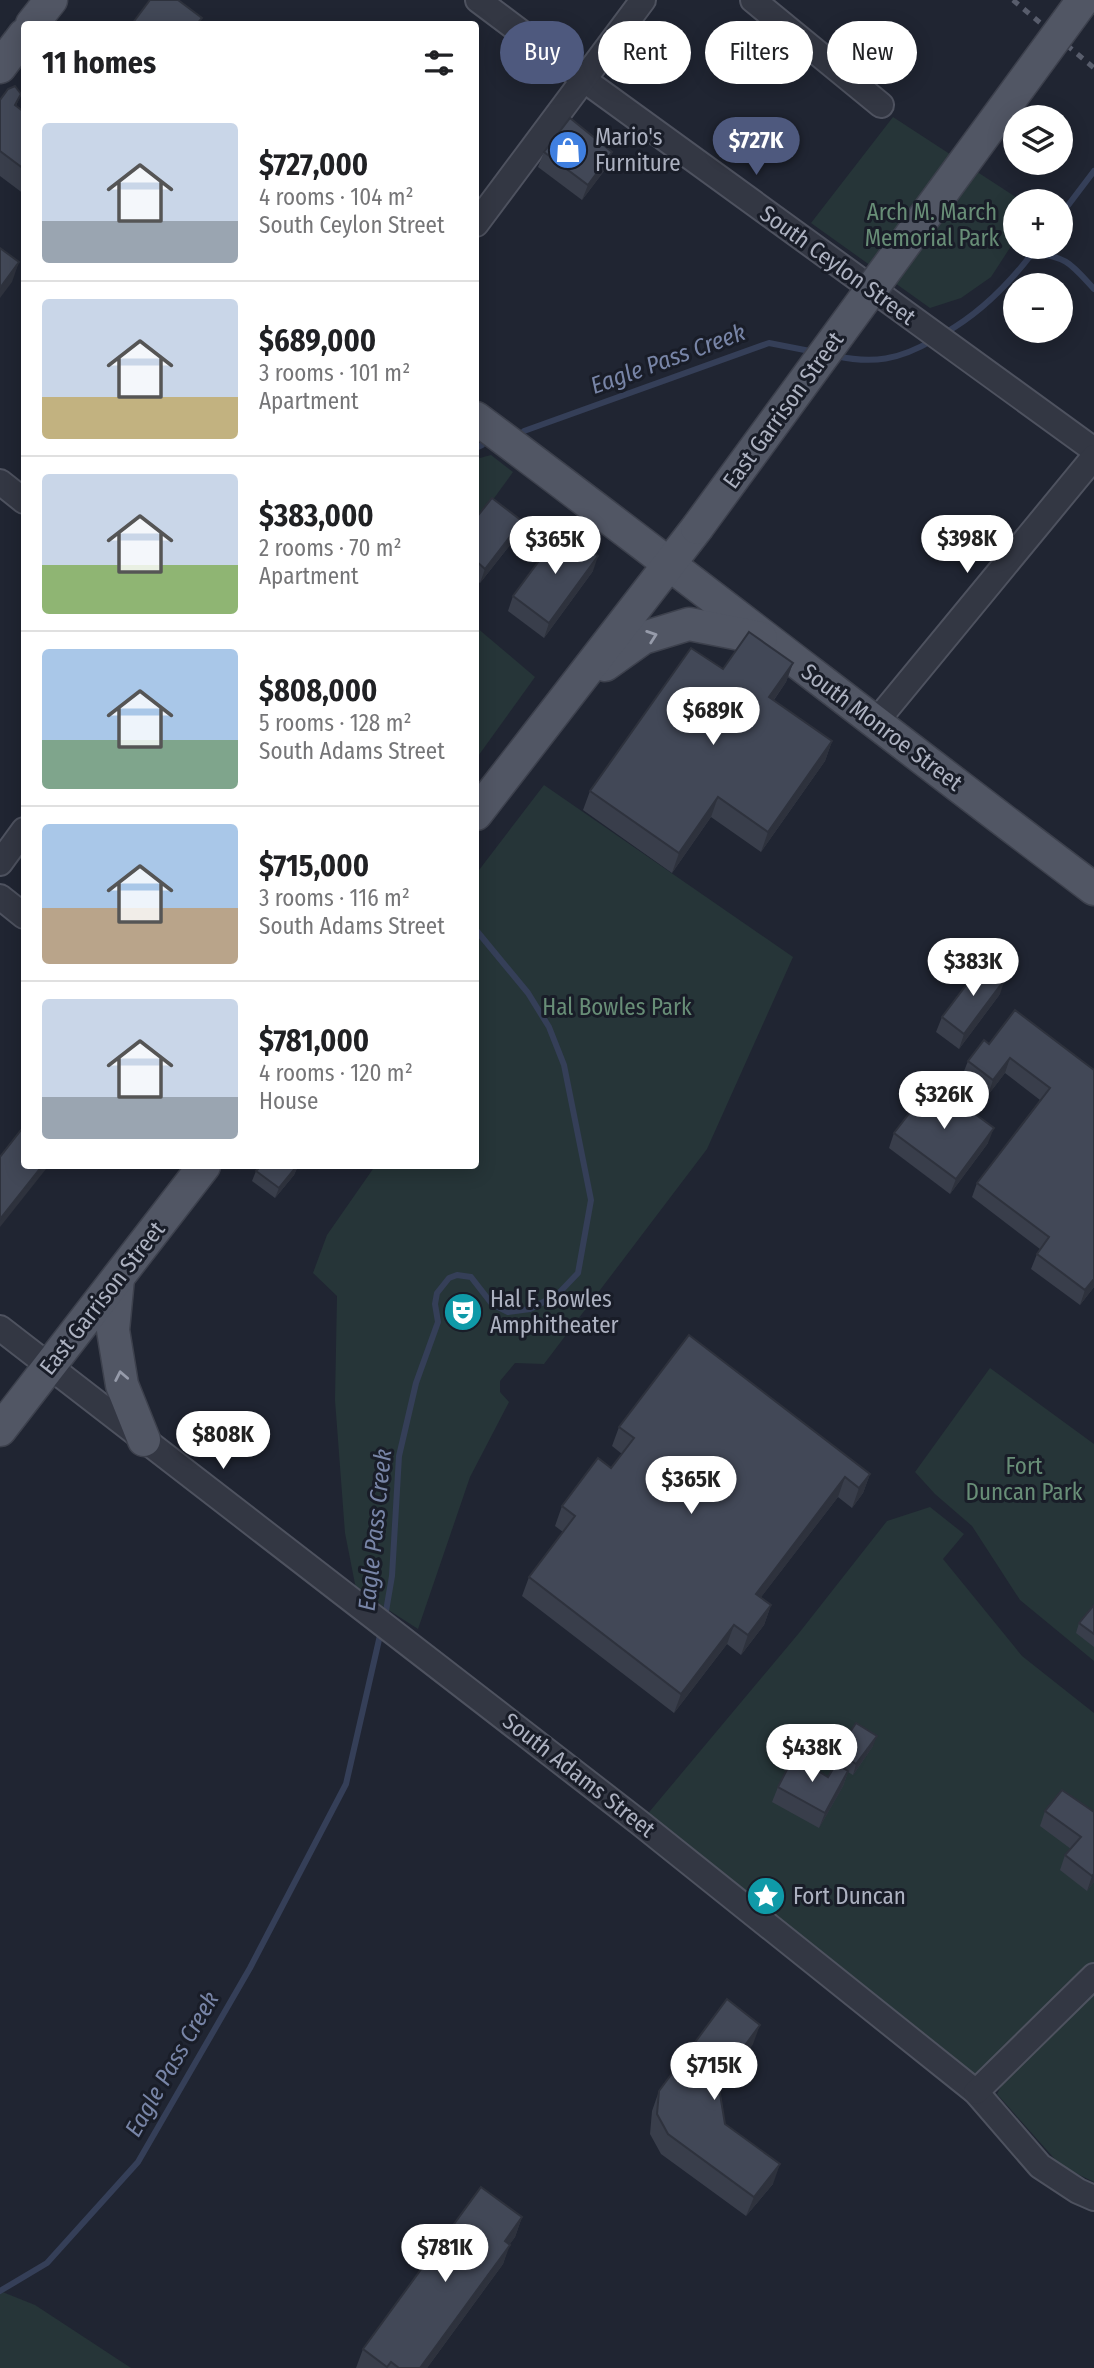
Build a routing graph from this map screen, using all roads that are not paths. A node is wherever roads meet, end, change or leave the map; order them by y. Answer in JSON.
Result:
{"nodes":[{"id":1,"x":51,"y":0,"type":"edge"},
{"id":2,"x":478,"y":0,"type":"edge"},
{"id":3,"x":643,"y":0,"type":"edge"},
{"id":4,"x":753,"y":0,"type":"edge"},
{"id":5,"x":1083,"y":0,"type":"edge"},
{"id":6,"x":34,"y":21,"type":"edge"},
{"id":7,"x":506,"y":21,"type":"edge"},
{"id":8,"x":21,"y":41,"type":"edge"},
{"id":9,"x":7,"y":67,"type":"edge"},
{"id":10,"x":584,"y":78,"type":"edge"},
{"id":11,"x":584,"y":80,"type":"edge"},
{"id":12,"x":579,"y":84,"type":"edge"},
{"id":13,"x":881,"y":105,"type":"dead end"},
{"id":14,"x":479,"y":220,"type":"edge"},
{"id":15,"x":479,"y":420,"type":"edge"},
{"id":16,"x":1094,"y":450,"type":"edge"},
{"id":17,"x":1094,"y":457,"type":"edge"},
{"id":18,"x":0,"y":482,"type":"edge"},
{"id":19,"x":21,"y":498,"type":"edge"},
{"id":20,"x":671,"y":564,"type":"junction"},
{"id":21,"x":768,"y":640,"type":"junction"},
{"id":22,"x":575,"y":687,"type":"junction"},
{"id":23,"x":875,"y":723,"type":"junction"},
{"id":24,"x":479,"y":810,"type":"edge"},
{"id":25,"x":21,"y":834,"type":"edge"},
{"id":26,"x":0,"y":863,"type":"edge"},
{"id":27,"x":1094,"y":889,"type":"edge"},
{"id":28,"x":0,"y":897,"type":"edge"},
{"id":29,"x":21,"y":914,"type":"edge"},
{"id":30,"x":202,"y":1169,"type":"edge"},
{"id":31,"x":118,"y":1278,"type":"junction"},
{"id":32,"x":0,"y":1328,"type":"edge"},
{"id":33,"x":49,"y":1366,"type":"junction"},
{"id":34,"x":0,"y":1430,"type":"edge"},
{"id":35,"x":144,"y":1440,"type":"junction"},
{"id":36,"x":1094,"y":1976,"type":"edge"},
{"id":37,"x":976,"y":2092,"type":"junction"},
{"id":38,"x":1094,"y":2198,"type":"edge"}],
"edges":[{"from":1,"to":6,"type":"main road"},
{"from":2,"to":7,"type":"street","name":"South Ceylon Street"},
{"from":3,"to":10,"type":"street"},
{"from":4,"to":13,"type":"street"},
{"from":5,"to":20,"type":"main road","name":"East Garrison Street","bridge":true},
{"from":8,"to":9,"type":"main road"},
{"from":11,"to":16,"type":"street","name":"South Ceylon Street"},
{"from":12,"to":14,"type":"street"},
{"from":15,"to":20,"type":"main road","name":"South Monroe Street"},
{"from":17,"to":23,"type":"street"},
{"from":18,"to":19,"type":"street"},
{"from":20,"to":21,"type":"main road","name":"South Monroe Street"},
{"from":20,"to":22,"type":"main road","name":"East Garrison Street"},
{"from":22,"to":21,"type":"main road","one_way":true},
{"from":21,"to":23,"type":"main road","name":"South Monroe Street"},
{"from":22,"to":24,"type":"main road","name":"East Garrison Street"},
{"from":23,"to":27,"type":"main road","name":"South Monroe Street"},
{"from":25,"to":26,"type":"street"},
{"from":28,"to":29,"type":"street"},
{"from":30,"to":31,"type":"main road","name":"East Garrison Street"},
{"from":31,"to":33,"type":"main road","name":"East Garrison Street"},
{"from":35,"to":31,"type":"main road","one_way":true},
{"from":32,"to":33,"type":"street","name":"South Adams Street"},
{"from":33,"to":34,"type":"main road","name":"East Garrison Street"},
{"from":33,"to":35,"type":"street","name":"South Adams Street"},
{"from":35,"to":37,"type":"street","name":"South Adams Street"},
{"from":36,"to":37,"type":"street"},
{"from":37,"to":38,"type":"street","name":"South Adams Street"}]}
